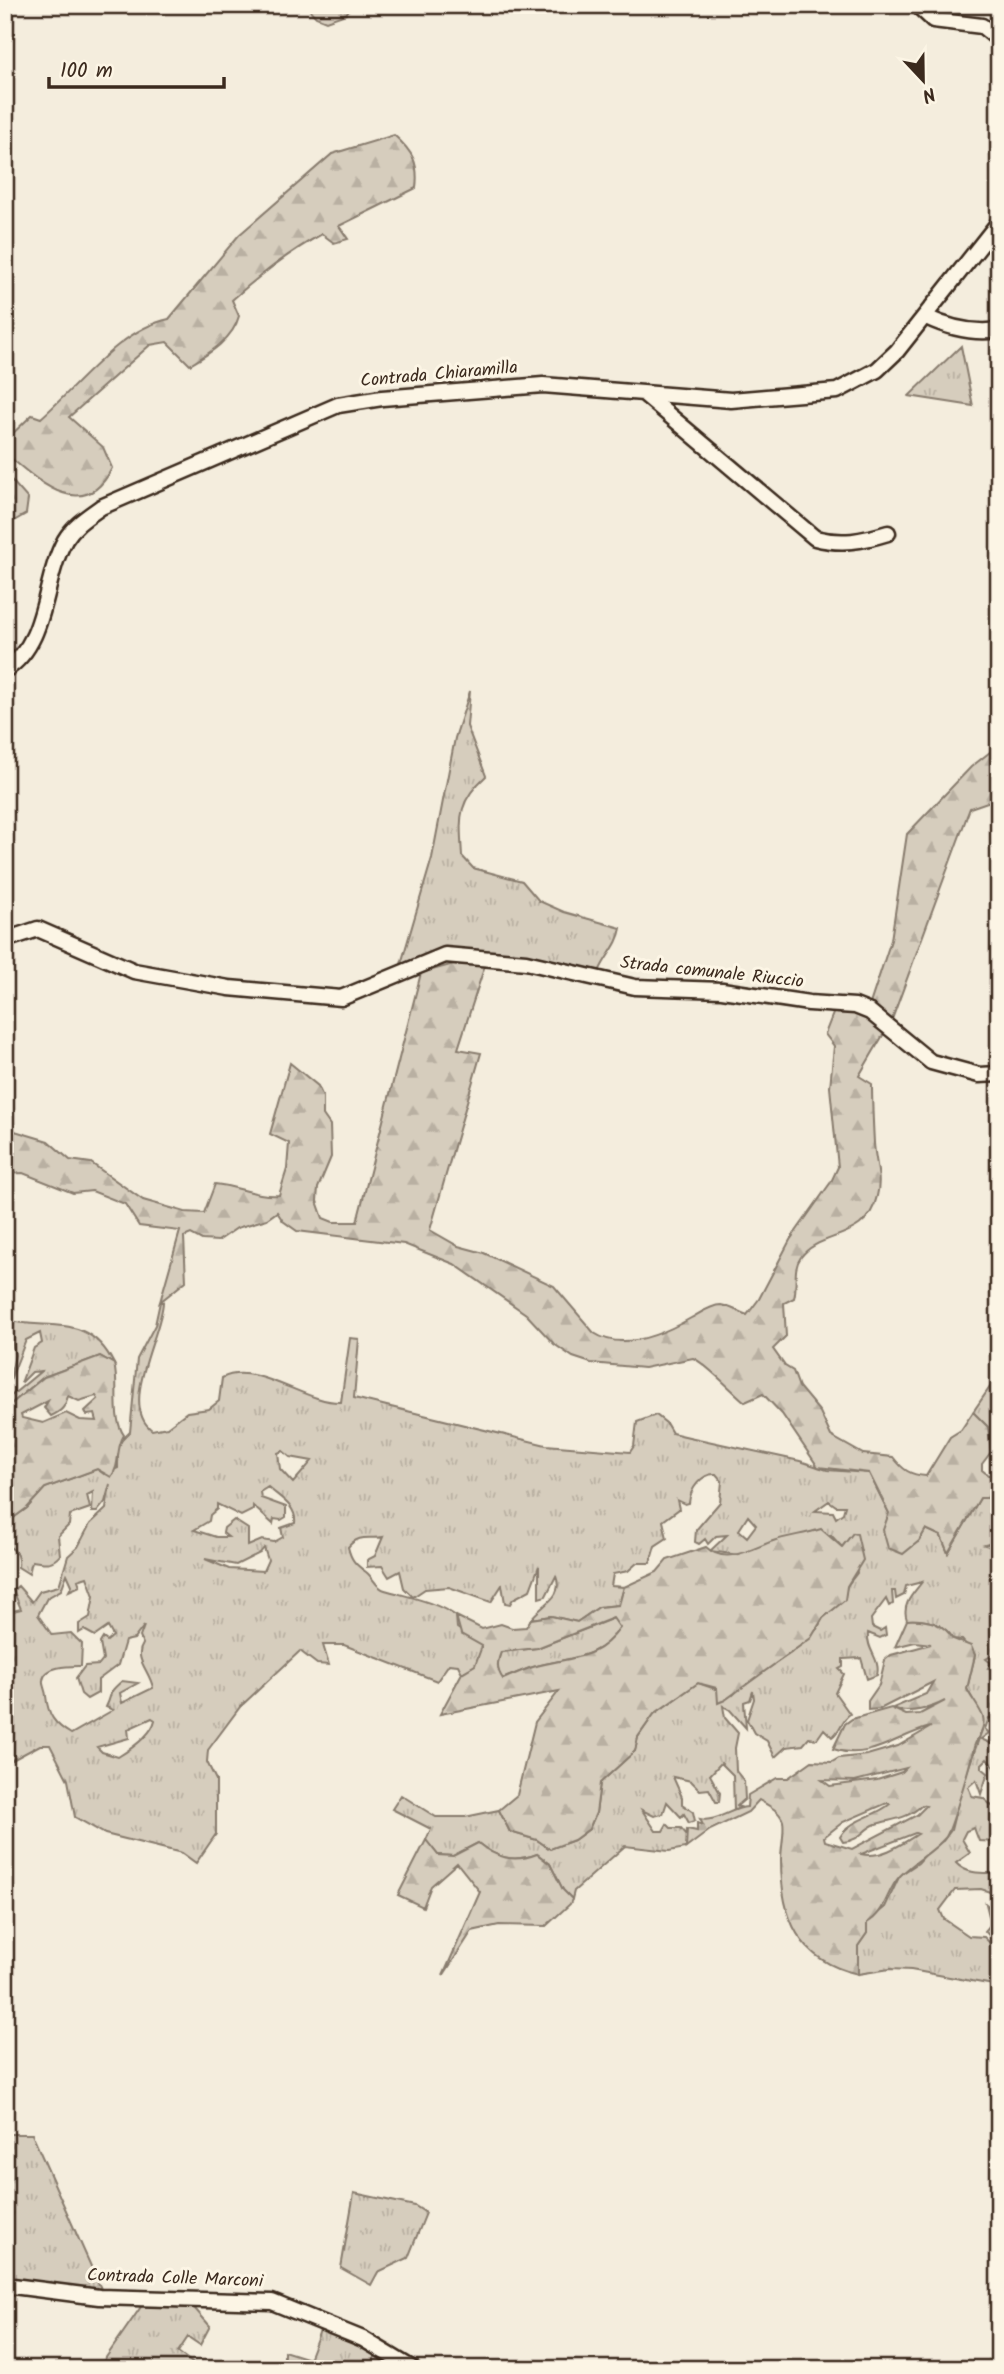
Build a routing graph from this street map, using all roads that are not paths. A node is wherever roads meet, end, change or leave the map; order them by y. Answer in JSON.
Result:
{"nodes":[{"id":1,"x":917,"y":5,"type":"edge"},
{"id":2,"x":999,"y":40,"type":"edge"},
{"id":3,"x":999,"y":222,"type":"edge"},
{"id":4,"x":926,"y":317,"type":"junction"},
{"id":5,"x":999,"y":330,"type":"edge"},
{"id":6,"x":644,"y":394,"type":"junction"},
{"id":7,"x":888,"y":533,"type":"dead end"},
{"id":8,"x":5,"y":670,"type":"edge"},
{"id":9,"x":5,"y":940,"type":"edge"},
{"id":10,"x":999,"y":1073,"type":"edge"},
{"id":11,"x":5,"y":2285,"type":"edge"},
{"id":12,"x":413,"y":2369,"type":"edge"}],
"edges":[{"from":1,"to":2,"type":"street"},
{"from":3,"to":4,"type":"street","name":"Contrada Chiaramilla"},
{"from":4,"to":5,"type":"street"},
{"from":4,"to":6,"type":"street","name":"Contrada Chiaramilla"},
{"from":6,"to":7,"type":"street"},
{"from":6,"to":8,"type":"street","name":"Contrada Chiaramilla"},
{"from":9,"to":10,"type":"street","name":"Strada comunale Riuccio"},
{"from":11,"to":12,"type":"street","name":"Contrada Colle Marconi"}]}
